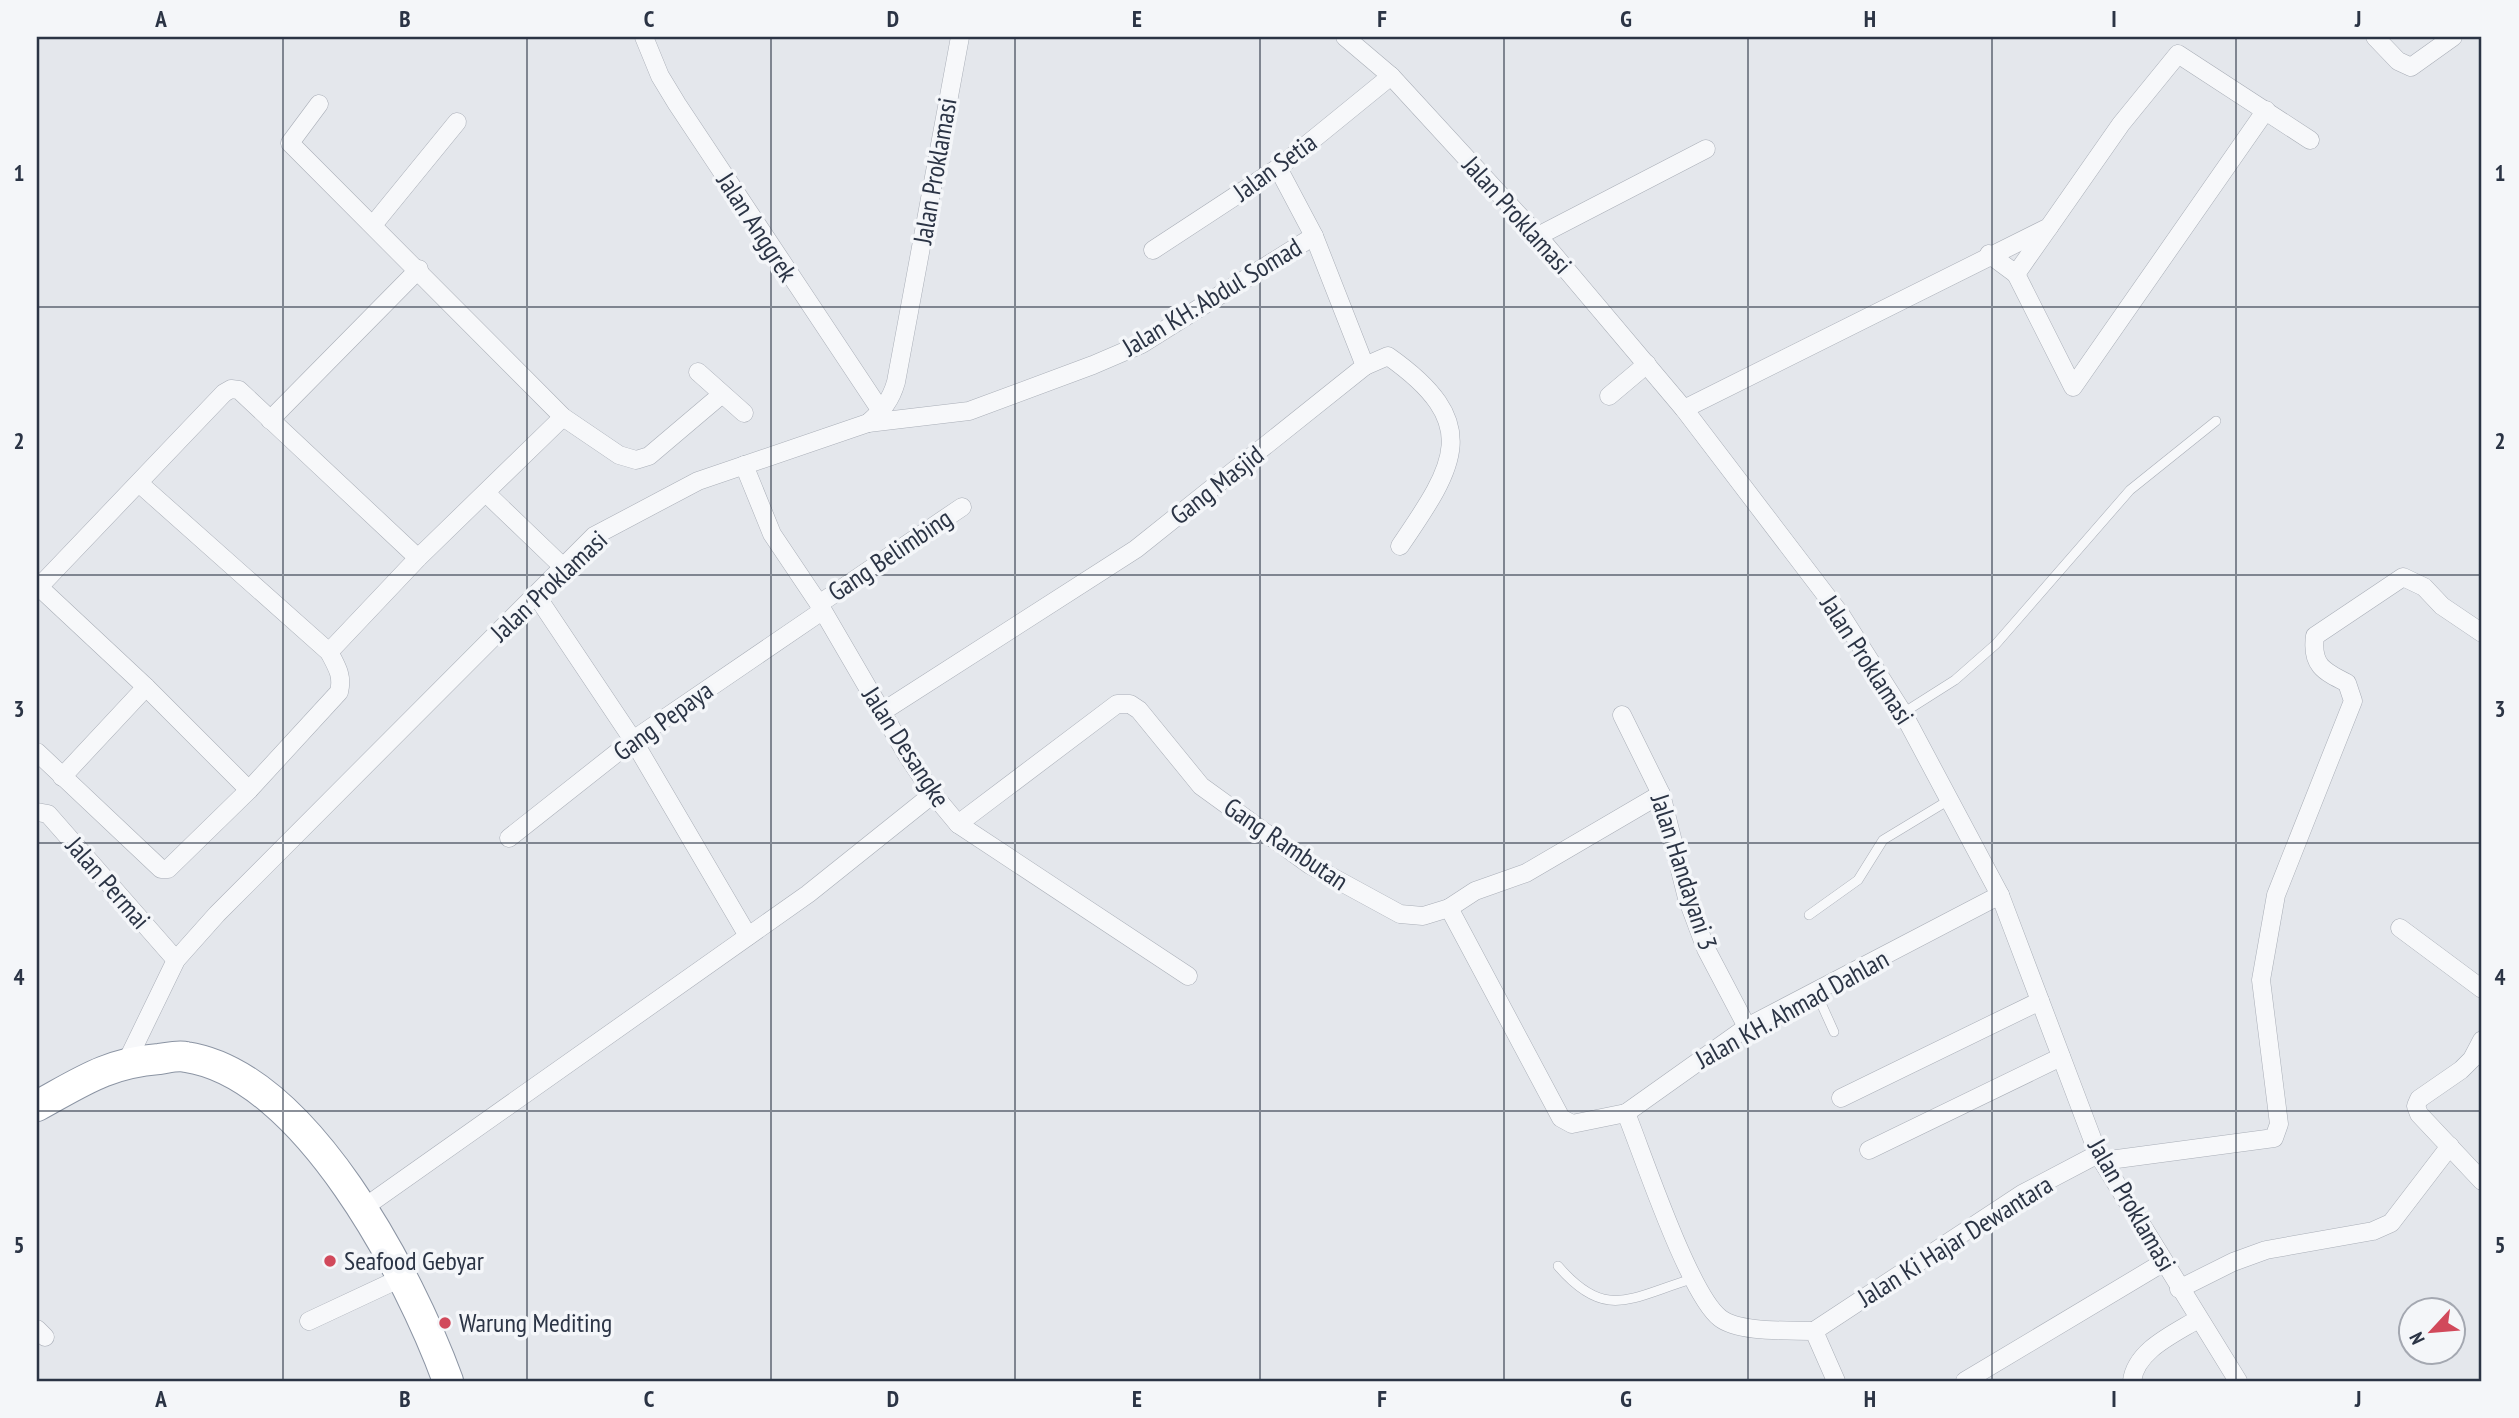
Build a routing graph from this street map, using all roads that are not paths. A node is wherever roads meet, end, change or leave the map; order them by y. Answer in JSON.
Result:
{"nodes":[{"id":1,"x":644,"y":37,"type":"edge"},
{"id":2,"x":960,"y":37,"type":"edge"},
{"id":3,"x":1345,"y":37,"type":"edge"},
{"id":4,"x":2375,"y":37,"type":"edge"},
{"id":5,"x":2453,"y":37,"type":"edge"},
{"id":6,"x":1391,"y":76,"type":"junction"},
{"id":7,"x":319,"y":104,"type":"dead end"},
{"id":8,"x":2266,"y":110,"type":"junction"},
{"id":9,"x":457,"y":122,"type":"dead end"},
{"id":10,"x":2310,"y":139,"type":"dead end"},
{"id":11,"x":1706,"y":149,"type":"dead end"},
{"id":12,"x":1278,"y":169,"type":"junction"},
{"id":13,"x":373,"y":225,"type":"junction"},
{"id":14,"x":2049,"y":227,"type":"junction"},
{"id":15,"x":1314,"y":236,"type":"junction"},
{"id":16,"x":1538,"y":236,"type":"junction"},
{"id":17,"x":1153,"y":250,"type":"dead end"},
{"id":18,"x":1989,"y":254,"type":"junction"},
{"id":19,"x":419,"y":269,"type":"junction"},
{"id":20,"x":2016,"y":274,"type":"junction"},
{"id":21,"x":1647,"y":364,"type":"junction"},
{"id":22,"x":1365,"y":366,"type":"junction"},
{"id":23,"x":698,"y":372,"type":"dead end"},
{"id":24,"x":721,"y":395,"type":"junction"},
{"id":25,"x":1609,"y":396,"type":"dead end"},
{"id":26,"x":1684,"y":409,"type":"junction"},
{"id":27,"x":744,"y":413,"type":"dead end"},
{"id":28,"x":563,"y":417,"type":"junction"},
{"id":29,"x":874,"y":417,"type":"junction"},
{"id":30,"x":270,"y":420,"type":"junction"},
{"id":31,"x":2216,"y":421,"type":"dead end"},
{"id":32,"x":744,"y":465,"type":"junction"},
{"id":33,"x":139,"y":484,"type":"junction"},
{"id":34,"x":486,"y":493,"type":"junction"},
{"id":35,"x":962,"y":506,"type":"dead end"},
{"id":36,"x":1400,"y":546,"type":"dead end"},
{"id":37,"x":418,"y":558,"type":"junction"},
{"id":38,"x":562,"y":566,"type":"junction"},
{"id":39,"x":38,"y":588,"type":"edge"},
{"id":40,"x":536,"y":595,"type":"junction"},
{"id":41,"x":820,"y":607,"type":"junction"},
{"id":42,"x":2482,"y":633,"type":"edge"},
{"id":43,"x":330,"y":652,"type":"junction"},
{"id":44,"x":146,"y":687,"type":"junction"},
{"id":45,"x":882,"y":712,"type":"junction"},
{"id":46,"x":1903,"y":713,"type":"junction"},
{"id":47,"x":1622,"y":715,"type":"dead end"},
{"id":48,"x":634,"y":740,"type":"junction"},
{"id":49,"x":37,"y":752,"type":"edge"},
{"id":50,"x":62,"y":777,"type":"junction"},
{"id":51,"x":249,"y":790,"type":"junction"},
{"id":52,"x":933,"y":794,"type":"junction"},
{"id":53,"x":1661,"y":794,"type":"junction"},
{"id":54,"x":1950,"y":800,"type":"junction"},
{"id":55,"x":37,"y":812,"type":"edge"},
{"id":56,"x":958,"y":824,"type":"junction"},
{"id":57,"x":509,"y":838,"type":"dead end"},
{"id":58,"x":2000,"y":895,"type":"junction"},
{"id":59,"x":1449,"y":908,"type":"junction"},
{"id":60,"x":1809,"y":915,"type":"dead end"},
{"id":61,"x":2400,"y":928,"type":"dead end"},
{"id":62,"x":748,"y":936,"type":"junction"},
{"id":63,"x":176,"y":960,"type":"junction"},
{"id":64,"x":1188,"y":976,"type":"dead end"},
{"id":65,"x":2482,"y":989,"type":"edge"},
{"id":66,"x":1816,"y":992,"type":"junction"},
{"id":67,"x":2040,"y":1001,"type":"junction"},
{"id":68,"x":1747,"y":1027,"type":"junction"},
{"id":69,"x":1834,"y":1032,"type":"dead end"},
{"id":70,"x":2482,"y":1040,"type":"edge"},
{"id":71,"x":2062,"y":1057,"type":"junction"},
{"id":72,"x":127,"y":1061,"type":"junction"},
{"id":73,"x":1841,"y":1098,"type":"dead end"},
{"id":74,"x":37,"y":1106,"type":"edge"},
{"id":75,"x":1626,"y":1113,"type":"junction"},
{"id":76,"x":2450,"y":1146,"type":"junction"},
{"id":77,"x":1869,"y":1150,"type":"dead end"},
{"id":78,"x":2100,"y":1158,"type":"junction"},
{"id":79,"x":2482,"y":1181,"type":"edge"},
{"id":80,"x":362,"y":1209,"type":"junction"},
{"id":81,"x":2164,"y":1262,"type":"junction"},
{"id":82,"x":1558,"y":1266,"type":"dead end"},
{"id":83,"x":401,"y":1278,"type":"junction"},
{"id":84,"x":1692,"y":1279,"type":"junction"},
{"id":85,"x":2179,"y":1289,"type":"junction"},
{"id":86,"x":2198,"y":1319,"type":"junction"},
{"id":87,"x":309,"y":1321,"type":"dead end"},
{"id":88,"x":1814,"y":1331,"type":"junction"},
{"id":89,"x":448,"y":1381,"type":"edge"},
{"id":90,"x":1836,"y":1381,"type":"edge"},
{"id":91,"x":1965,"y":1381,"type":"edge"},
{"id":92,"x":2132,"y":1381,"type":"edge"},
{"id":93,"x":2238,"y":1381,"type":"edge"}],
"edges":[{"from":1,"to":29,"type":"street","name":"Jalan Anggrek"},
{"from":2,"to":29,"type":"street","name":"Jalan Proklamasi"},
{"from":3,"to":6,"type":"street","name":"Jalan Proklamasi"},
{"from":4,"to":5,"type":"street"},
{"from":6,"to":12,"type":"street","name":"Jalan Setia"},
{"from":6,"to":16,"type":"street","name":"Jalan Proklamasi"},
{"from":7,"to":13,"type":"street"},
{"from":8,"to":10,"type":"street"},
{"from":8,"to":14,"type":"street"},
{"from":8,"to":20,"type":"street"},
{"from":9,"to":13,"type":"street"},
{"from":11,"to":16,"type":"street"},
{"from":12,"to":15,"type":"street"},
{"from":12,"to":17,"type":"street","name":"Jalan Setia"},
{"from":13,"to":19,"type":"street"},
{"from":14,"to":18,"type":"street"},
{"from":14,"to":20,"type":"street"},
{"from":15,"to":22,"type":"street"},
{"from":15,"to":29,"type":"street","name":"Jalan KH. Abdul Somad"},
{"from":16,"to":21,"type":"street","name":"Jalan Proklamasi"},
{"from":18,"to":20,"type":"street"},
{"from":18,"to":26,"type":"street"},
{"from":19,"to":28,"type":"street"},
{"from":19,"to":30,"type":"street"},
{"from":21,"to":25,"type":"street"},
{"from":21,"to":26,"type":"street","name":"Jalan Proklamasi"},
{"from":22,"to":36,"type":"street"},
{"from":22,"to":45,"type":"street","name":"Gang Masjid"},
{"from":23,"to":24,"type":"street"},
{"from":24,"to":27,"type":"street"},
{"from":24,"to":28,"type":"street"},
{"from":26,"to":46,"type":"street","name":"Jalan Proklamasi"},
{"from":28,"to":34,"type":"street"},
{"from":29,"to":32,"type":"street","name":"Jalan Proklamasi"},
{"from":30,"to":33,"type":"street"},
{"from":30,"to":37,"type":"street"},
{"from":31,"to":46,"type":"lane"},
{"from":32,"to":38,"type":"street","name":"Jalan Proklamasi"},
{"from":32,"to":41,"type":"street","name":"Jalan Desangke"},
{"from":33,"to":39,"type":"street"},
{"from":33,"to":43,"type":"street"},
{"from":34,"to":37,"type":"street"},
{"from":34,"to":38,"type":"street"},
{"from":35,"to":41,"type":"street","name":"Gang Belimbing"},
{"from":37,"to":43,"type":"street"},
{"from":38,"to":40,"type":"street","name":"Jalan Proklamasi"},
{"from":39,"to":44,"type":"street"},
{"from":40,"to":48,"type":"street"},
{"from":40,"to":63,"type":"street","name":"Jalan Proklamasi"},
{"from":41,"to":45,"type":"street","name":"Jalan Desangke"},
{"from":41,"to":48,"type":"street","name":"Gang Pepaya"},
{"from":42,"to":78,"type":"street"},
{"from":43,"to":51,"type":"street"},
{"from":44,"to":50,"type":"street"},
{"from":44,"to":51,"type":"street"},
{"from":45,"to":52,"type":"street","name":"Jalan Desangke"},
{"from":46,"to":54,"type":"street","name":"Jalan Proklamasi"},
{"from":47,"to":53,"type":"street","name":"Jalan Handayani 3"},
{"from":48,"to":57,"type":"street","name":"Gang Pepaya"},
{"from":48,"to":62,"type":"street"},
{"from":49,"to":50,"type":"street"},
{"from":50,"to":51,"type":"street"},
{"from":52,"to":56,"type":"street","name":"Jalan Desangke"},
{"from":52,"to":62,"type":"street"},
{"from":53,"to":59,"type":"street","name":"Gang Rambutan"},
{"from":53,"to":68,"type":"street","name":"Jalan Handayani 3"},
{"from":54,"to":58,"type":"street","name":"Jalan Proklamasi"},
{"from":54,"to":60,"type":"lane"},
{"from":55,"to":63,"type":"street","name":"Jalan Permai"},
{"from":56,"to":59,"type":"street","name":"Gang Rambutan"},
{"from":56,"to":64,"type":"street","name":"Jalan Desangke"},
{"from":58,"to":66,"type":"street","name":"Jalan KH. Ahmad Dahlan"},
{"from":58,"to":67,"type":"street","name":"Jalan Proklamasi"},
{"from":59,"to":75,"type":"street"},
{"from":61,"to":65,"type":"street"},
{"from":62,"to":80,"type":"street"},
{"from":63,"to":72,"type":"street","name":"Jalan Proklamasi"},
{"from":66,"to":68,"type":"street","name":"Jalan KH. Ahmad Dahlan"},
{"from":66,"to":69,"type":"lane"},
{"from":67,"to":71,"type":"street","name":"Jalan Proklamasi"},
{"from":67,"to":73,"type":"street"},
{"from":68,"to":75,"type":"street","name":"Jalan KH. Ahmad Dahlan"},
{"from":70,"to":76,"type":"street"},
{"from":71,"to":77,"type":"street"},
{"from":71,"to":78,"type":"street","name":"Jalan Proklamasi"},
{"from":72,"to":74,"type":"highway"},
{"from":72,"to":80,"type":"highway"},
{"from":75,"to":84,"type":"street"},
{"from":76,"to":79,"type":"street"},
{"from":76,"to":85,"type":"street"},
{"from":78,"to":81,"type":"street","name":"Jalan Proklamasi"},
{"from":78,"to":88,"type":"street","name":"Jalan Ki Hajar Dewantara"},
{"from":80,"to":83,"type":"highway"},
{"from":81,"to":85,"type":"street","name":"Jalan Proklamasi"},
{"from":81,"to":91,"type":"street"},
{"from":82,"to":84,"type":"lane"},
{"from":83,"to":87,"type":"street"},
{"from":83,"to":89,"type":"highway"},
{"from":84,"to":88,"type":"street"},
{"from":85,"to":86,"type":"street","name":"Jalan Proklamasi"},
{"from":86,"to":92,"type":"street"},
{"from":86,"to":93,"type":"street","name":"Jalan Proklamasi"},
{"from":88,"to":90,"type":"street"}]}
